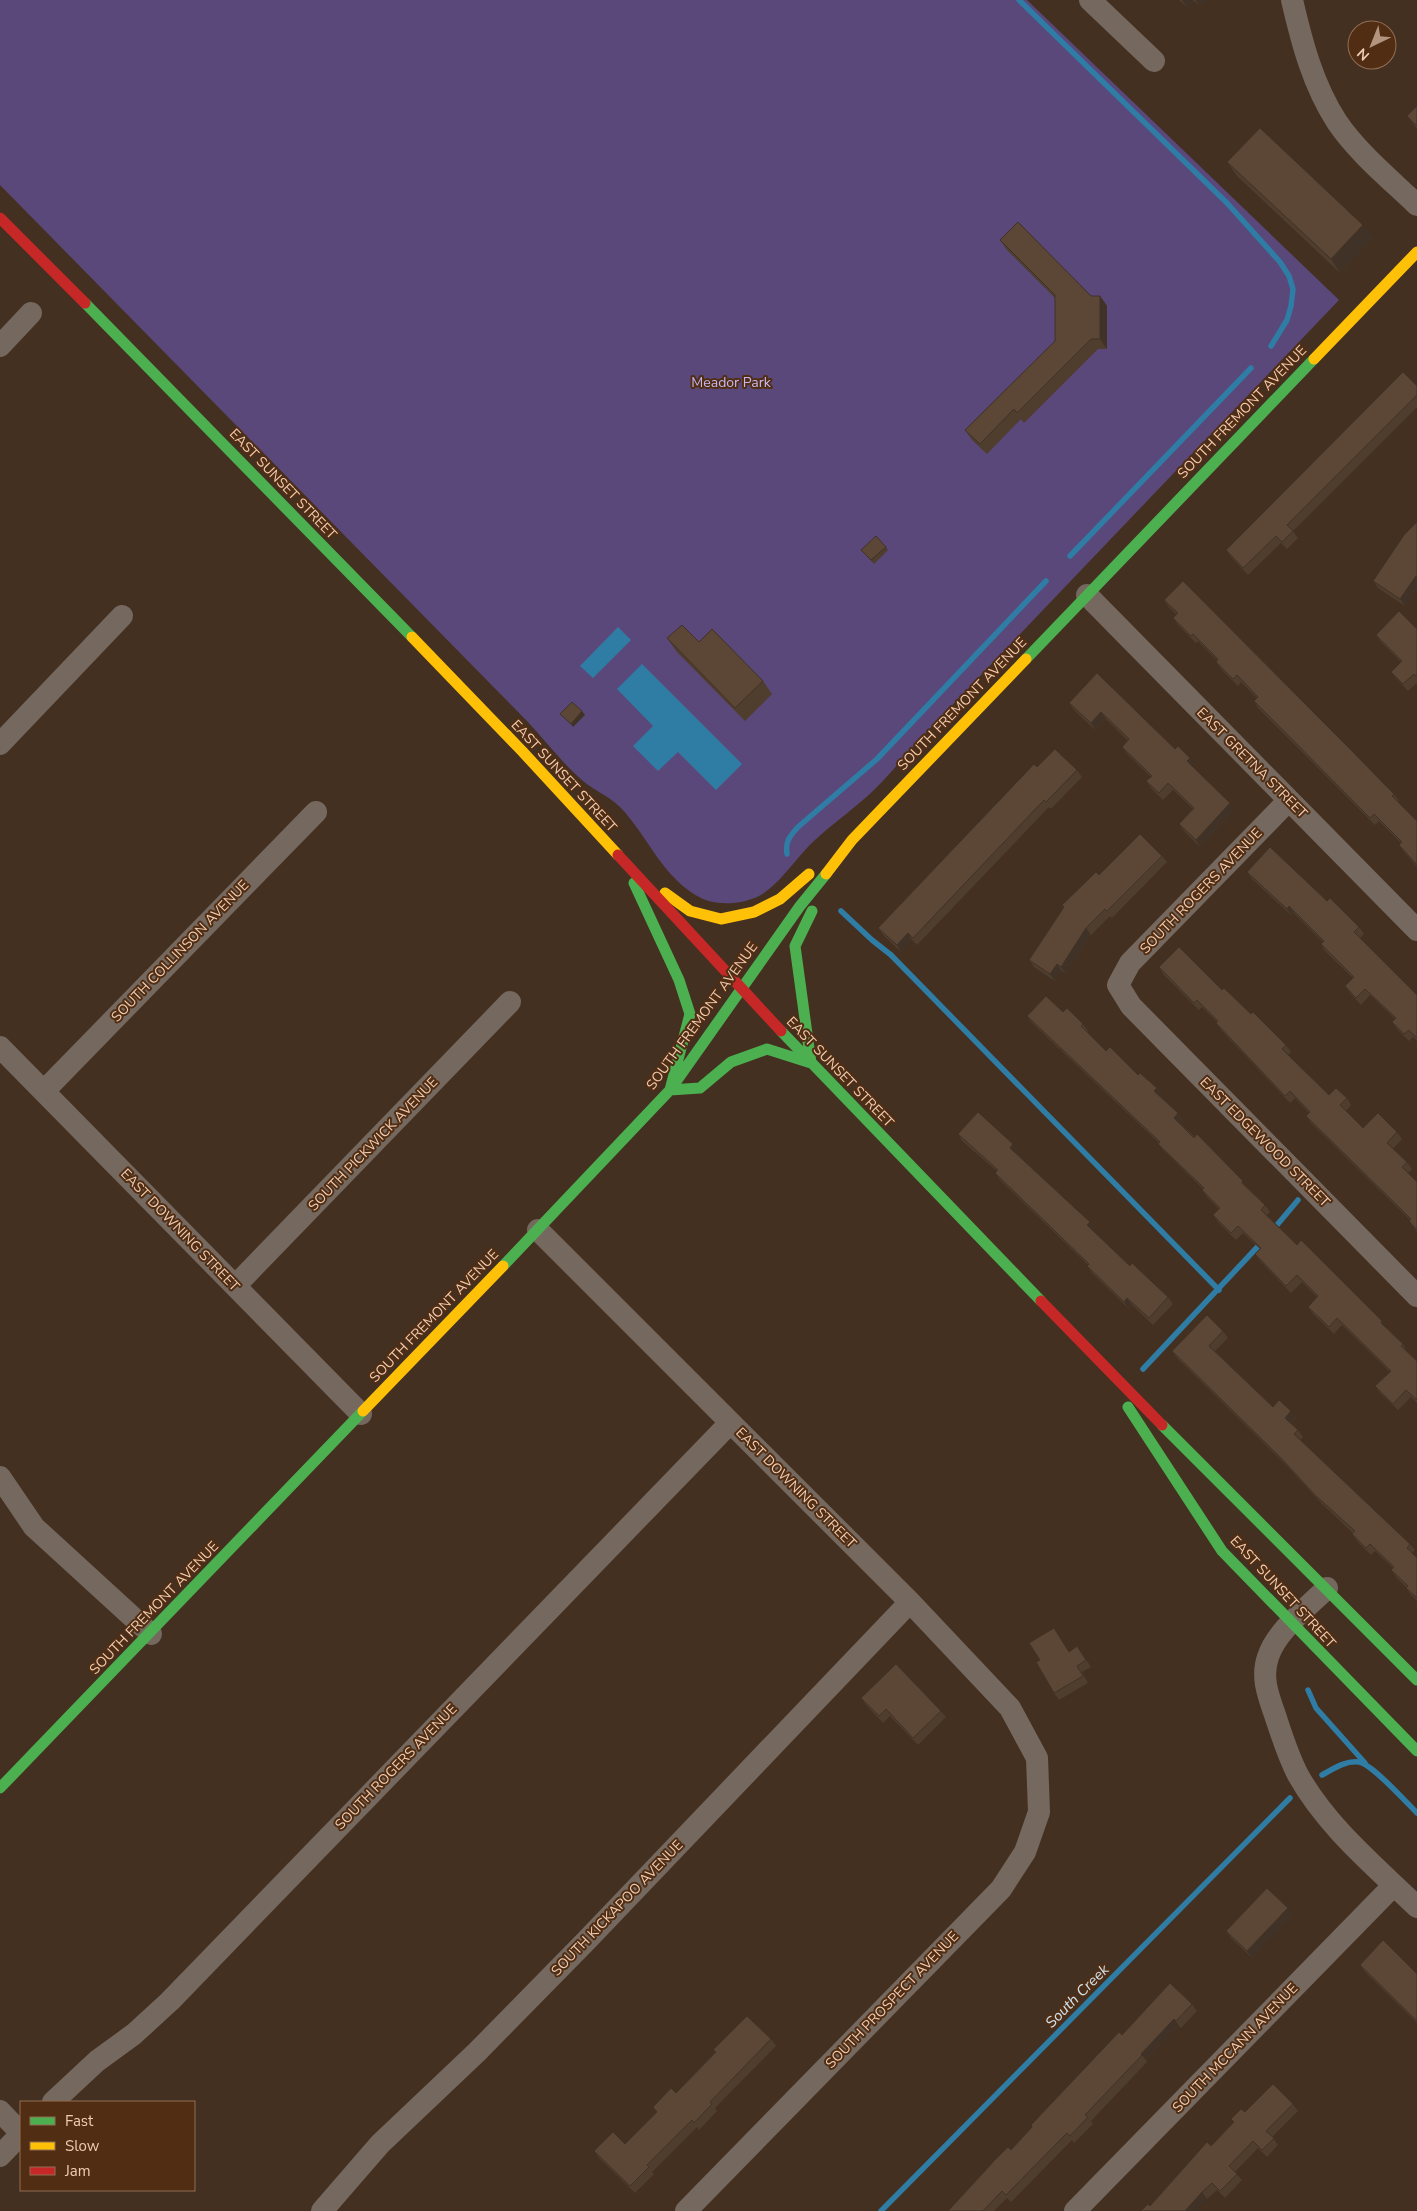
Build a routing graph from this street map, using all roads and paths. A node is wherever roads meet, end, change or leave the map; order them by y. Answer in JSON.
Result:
{"nodes":[{"id":1,"x":1090,"y":0,"type":"edge"},
{"id":2,"x":1292,"y":0,"type":"edge"},
{"id":3,"x":1154,"y":61,"type":"dead end"},
{"id":4,"x":1417,"y":205,"type":"edge"},
{"id":5,"x":0,"y":218,"type":"edge"},
{"id":6,"x":1417,"y":252,"type":"edge"},
{"id":7,"x":31,"y":313,"type":"dead end"},
{"id":8,"x":0,"y":346,"type":"edge"},
{"id":9,"x":1087,"y":595,"type":"junction"},
{"id":10,"x":122,"y":616,"type":"dead end"},
{"id":11,"x":0,"y":744,"type":"edge"},
{"id":12,"x":1289,"y":800,"type":"junction"},
{"id":13,"x":316,"y":812,"type":"dead end"},
{"id":14,"x":844,"y":850,"type":"junction"},
{"id":15,"x":627,"y":866,"type":"junction"},
{"id":16,"x":1417,"y":930,"type":"edge"},
{"id":17,"x":1118,"y":985,"type":"joint"},
{"id":18,"x":741,"y":989,"type":"junction"},
{"id":19,"x":510,"y":1002,"type":"dead end"},
{"id":20,"x":0,"y":1047,"type":"edge"},
{"id":21,"x":811,"y":1063,"type":"junction"},
{"id":22,"x":670,"y":1090,"type":"junction"},
{"id":23,"x":44,"y":1091,"type":"junction"},
{"id":24,"x":538,"y":1230,"type":"junction"},
{"id":25,"x":235,"y":1286,"type":"junction"},
{"id":26,"x":1417,"y":1296,"type":"edge"},
{"id":27,"x":1099,"y":1362,"type":"junction"},
{"id":28,"x":360,"y":1414,"type":"junction"},
{"id":29,"x":730,"y":1423,"type":"junction"},
{"id":30,"x":0,"y":1477,"type":"edge"},
{"id":31,"x":1327,"y":1588,"type":"junction"},
{"id":32,"x":910,"y":1602,"type":"junction"},
{"id":33,"x":1291,"y":1624,"type":"junction"},
{"id":34,"x":151,"y":1634,"type":"junction"},
{"id":35,"x":1417,"y":1680,"type":"edge"},
{"id":36,"x":1417,"y":1751,"type":"edge"},
{"id":37,"x":1038,"y":1758,"type":"joint"},
{"id":38,"x":0,"y":1788,"type":"edge"},
{"id":39,"x":1394,"y":1884,"type":"junction"},
{"id":40,"x":1417,"y":1907,"type":"edge"},
{"id":41,"x":54,"y":2101,"type":"edge"},
{"id":42,"x":0,"y":2111,"type":"edge"},
{"id":43,"x":20,"y":2132,"type":"edge"},
{"id":44,"x":20,"y":2134,"type":"edge"},
{"id":45,"x":0,"y":2156,"type":"edge"},
{"id":46,"x":322,"y":2211,"type":"edge"},
{"id":47,"x":686,"y":2211,"type":"edge"},
{"id":48,"x":1075,"y":2211,"type":"edge"}],
"edges":[{"from":1,"to":3,"type":"street"},
{"from":2,"to":4,"type":"street"},
{"from":5,"to":15,"type":"main road","name":"EAST SUNSET STREET"},
{"from":6,"to":9,"type":"main road","name":"SOUTH FREMONT AVENUE"},
{"from":7,"to":8,"type":"street"},
{"from":9,"to":12,"type":"street","name":"EAST GRETNA STREET"},
{"from":9,"to":14,"type":"main road","name":"SOUTH FREMONT AVENUE"},
{"from":10,"to":11,"type":"street"},
{"from":12,"to":16,"type":"street","name":"EAST GRETNA STREET"},
{"from":12,"to":17,"type":"street","name":"SOUTH ROGERS AVENUE"},
{"from":13,"to":23,"type":"street","name":"SOUTH COLLINSON AVENUE"},
{"from":14,"to":15,"type":"main road"},
{"from":14,"to":18,"type":"main road","name":"SOUTH FREMONT AVENUE"},
{"from":14,"to":21,"type":"main road"},
{"from":15,"to":18,"type":"main road","name":"EAST SUNSET STREET"},
{"from":15,"to":22,"type":"main road"},
{"from":17,"to":26,"type":"street","name":"EAST EDGEWOOD STREET"},
{"from":18,"to":21,"type":"main road","name":"EAST SUNSET STREET"},
{"from":18,"to":22,"type":"main road","name":"SOUTH FREMONT AVENUE"},
{"from":19,"to":25,"type":"street","name":"SOUTH PICKWICK AVENUE"},
{"from":20,"to":23,"type":"street","name":"EAST DOWNING STREET"},
{"from":21,"to":22,"type":"main road"},
{"from":21,"to":27,"type":"main road","name":"EAST SUNSET STREET"},
{"from":22,"to":24,"type":"main road","name":"SOUTH FREMONT AVENUE"},
{"from":23,"to":25,"type":"street","name":"EAST DOWNING STREET"},
{"from":24,"to":28,"type":"main road","name":"SOUTH FREMONT AVENUE"},
{"from":24,"to":29,"type":"street","name":"EAST DOWNING STREET"},
{"from":25,"to":28,"type":"street","name":"EAST DOWNING STREET"},
{"from":27,"to":31,"type":"main road","name":"EAST SUNSET STREET"},
{"from":27,"to":33,"type":"main road","name":"EAST SUNSET STREET"},
{"from":28,"to":34,"type":"main road","name":"SOUTH FREMONT AVENUE"},
{"from":29,"to":32,"type":"street","name":"EAST DOWNING STREET"},
{"from":29,"to":41,"type":"street","name":"SOUTH ROGERS AVENUE"},
{"from":30,"to":34,"type":"street"},
{"from":31,"to":33,"type":"street"},
{"from":31,"to":35,"type":"main road","name":"EAST SUNSET STREET"},
{"from":32,"to":37,"type":"street","name":"EAST DOWNING STREET"},
{"from":32,"to":46,"type":"street","name":"SOUTH KICKAPOO AVENUE"},
{"from":33,"to":36,"type":"main road","name":"EAST SUNSET STREET"},
{"from":33,"to":39,"type":"street"},
{"from":34,"to":38,"type":"main road","name":"SOUTH FREMONT AVENUE"},
{"from":37,"to":47,"type":"street","name":"SOUTH PROSPECT AVENUE"},
{"from":39,"to":40,"type":"street"},
{"from":39,"to":48,"type":"street","name":"SOUTH MCCANN AVENUE"},
{"from":42,"to":43,"type":"street"},
{"from":44,"to":45,"type":"street"}]}
